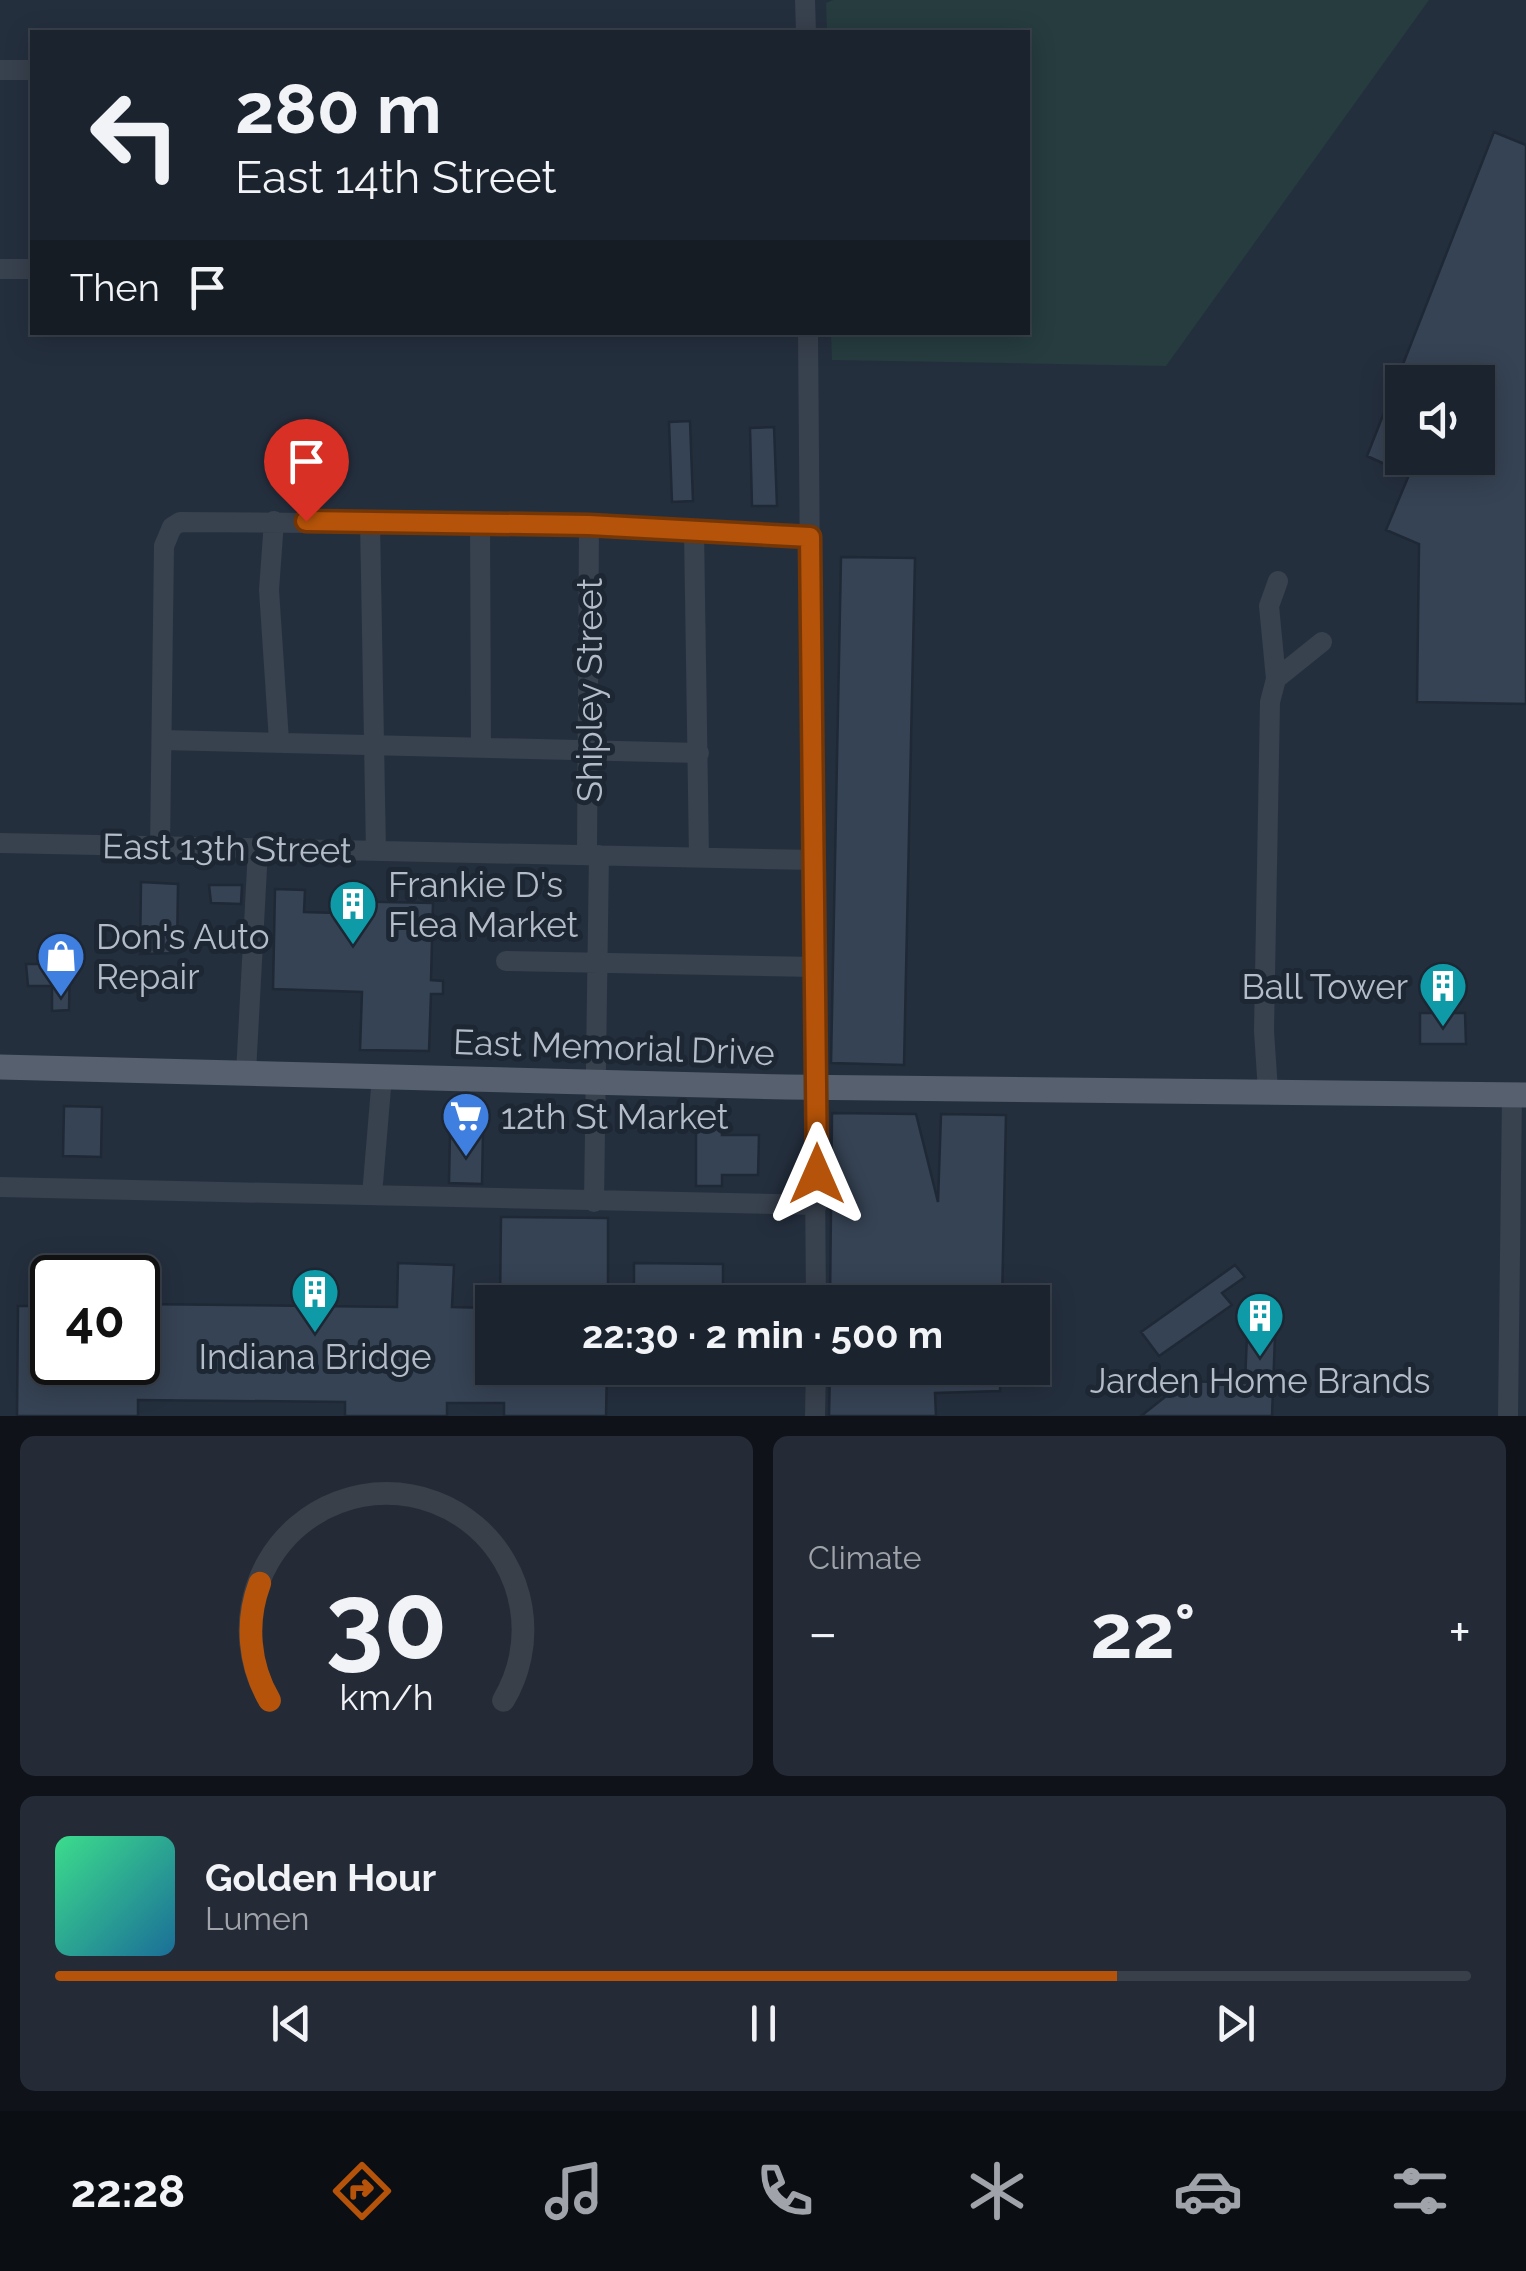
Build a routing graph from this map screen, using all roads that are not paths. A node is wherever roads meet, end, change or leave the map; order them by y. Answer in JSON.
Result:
{"nodes":[{"id":1,"x":805,"y":0,"type":"edge"},
{"id":2,"x":806,"y":30,"type":"edge"},
{"id":3,"x":0,"y":70,"type":"edge"},
{"id":4,"x":30,"y":70,"type":"edge"},
{"id":5,"x":0,"y":269,"type":"edge"},
{"id":6,"x":30,"y":270,"type":"edge"},
{"id":7,"x":808,"y":335,"type":"edge"},
{"id":8,"x":274,"y":521,"type":"junction"},
{"id":9,"x":370,"y":522,"type":"junction"},
{"id":10,"x":480,"y":524,"type":"junction"},
{"id":11,"x":589,"y":525,"type":"junction"},
{"id":12,"x":694,"y":530,"type":"junction"},
{"id":13,"x":810,"y":537,"type":"junction"},
{"id":14,"x":1278,"y":582,"type":"dead end"},
{"id":15,"x":1322,"y":642,"type":"dead end"},
{"id":16,"x":1276,"y":678,"type":"junction"},
{"id":17,"x":162,"y":740,"type":"junction"},
{"id":18,"x":279,"y":741,"type":"junction"},
{"id":19,"x":374,"y":748,"type":"junction"},
{"id":20,"x":481,"y":748,"type":"junction"},
{"id":21,"x":589,"y":752,"type":"junction"},
{"id":22,"x":699,"y":753,"type":"junction"},
{"id":23,"x":0,"y":844,"type":"edge"},
{"id":24,"x":160,"y":847,"type":"junction"},
{"id":25,"x":258,"y":849,"type":"junction"},
{"id":26,"x":376,"y":851,"type":"junction"},
{"id":27,"x":593,"y":855,"type":"junction"},
{"id":28,"x":699,"y":858,"type":"junction"},
{"id":29,"x":814,"y":860,"type":"junction"},
{"id":30,"x":506,"y":962,"type":"dead end"},
{"id":31,"x":598,"y":966,"type":"junction"},
{"id":32,"x":815,"y":967,"type":"junction"},
{"id":33,"x":0,"y":1068,"type":"edge"},
{"id":34,"x":246,"y":1073,"type":"junction"},
{"id":35,"x":382,"y":1076,"type":"junction"},
{"id":36,"x":595,"y":1084,"type":"junction"},
{"id":37,"x":816,"y":1088,"type":"junction"},
{"id":38,"x":1268,"y":1092,"type":"junction"},
{"id":39,"x":1519,"y":1095,"type":"edge"},
{"id":40,"x":0,"y":1187,"type":"edge"},
{"id":41,"x":372,"y":1195,"type":"junction"},
{"id":42,"x":594,"y":1202,"type":"junction"},
{"id":43,"x":817,"y":1206,"type":"junction"},
{"id":44,"x":1518,"y":1210,"type":"edge"},
{"id":45,"x":816,"y":1285,"type":"edge"},
{"id":46,"x":1518,"y":1319,"type":"edge"},
{"id":47,"x":816,"y":1385,"type":"edge"},
{"id":48,"x":816,"y":1416,"type":"edge"},
{"id":49,"x":1508,"y":1416,"type":"edge"}],
"edges":[{"from":1,"to":2,"type":"street"},
{"from":3,"to":4,"type":"street"},
{"from":5,"to":6,"type":"street"},
{"from":7,"to":13,"type":"street"},
{"from":8,"to":9,"type":"street"},
{"from":8,"to":17,"type":"street"},
{"from":8,"to":18,"type":"street"},
{"from":9,"to":10,"type":"street"},
{"from":9,"to":19,"type":"street"},
{"from":10,"to":11,"type":"street"},
{"from":10,"to":20,"type":"street"},
{"from":11,"to":12,"type":"street"},
{"from":11,"to":21,"type":"street","name":"Shipley Street"},
{"from":12,"to":13,"type":"street"},
{"from":12,"to":22,"type":"street"},
{"from":13,"to":29,"type":"street"},
{"from":14,"to":16,"type":"street"},
{"from":15,"to":16,"type":"street"},
{"from":16,"to":38,"type":"street"},
{"from":17,"to":18,"type":"street"},
{"from":17,"to":24,"type":"street"},
{"from":18,"to":19,"type":"street"},
{"from":19,"to":20,"type":"street"},
{"from":19,"to":26,"type":"street"},
{"from":20,"to":21,"type":"street"},
{"from":21,"to":22,"type":"street"},
{"from":21,"to":27,"type":"street","name":"Shipley Street"},
{"from":22,"to":28,"type":"street"},
{"from":23,"to":24,"type":"street","name":"East 13th Street"},
{"from":24,"to":25,"type":"street","name":"East 13th Street"},
{"from":25,"to":26,"type":"street","name":"East 13th Street"},
{"from":25,"to":34,"type":"street"},
{"from":26,"to":27,"type":"street","name":"East 13th Street"},
{"from":27,"to":28,"type":"street","name":"East 13th Street"},
{"from":27,"to":31,"type":"street","name":"Shipley Street"},
{"from":28,"to":29,"type":"street","name":"East 13th Street"},
{"from":29,"to":32,"type":"street"},
{"from":30,"to":31,"type":"street"},
{"from":31,"to":32,"type":"street"},
{"from":31,"to":36,"type":"street","name":"Shipley Street"},
{"from":32,"to":37,"type":"street"},
{"from":33,"to":34,"type":"main road","name":"East Memorial Drive"},
{"from":34,"to":35,"type":"main road","name":"East Memorial Drive"},
{"from":35,"to":36,"type":"main road","name":"East Memorial Drive"},
{"from":35,"to":41,"type":"street"},
{"from":36,"to":37,"type":"main road","name":"East Memorial Drive"},
{"from":36,"to":42,"type":"street","name":"Shipley Street"},
{"from":37,"to":38,"type":"main road","name":"East Memorial Drive"},
{"from":37,"to":43,"type":"street"},
{"from":38,"to":39,"type":"main road","name":"East Memorial Drive"},
{"from":39,"to":44,"type":"street"},
{"from":40,"to":41,"type":"street"},
{"from":41,"to":42,"type":"street"},
{"from":42,"to":43,"type":"street"},
{"from":43,"to":45,"type":"street"},
{"from":44,"to":46,"type":"street"},
{"from":46,"to":49,"type":"street"},
{"from":47,"to":48,"type":"street"}]}
